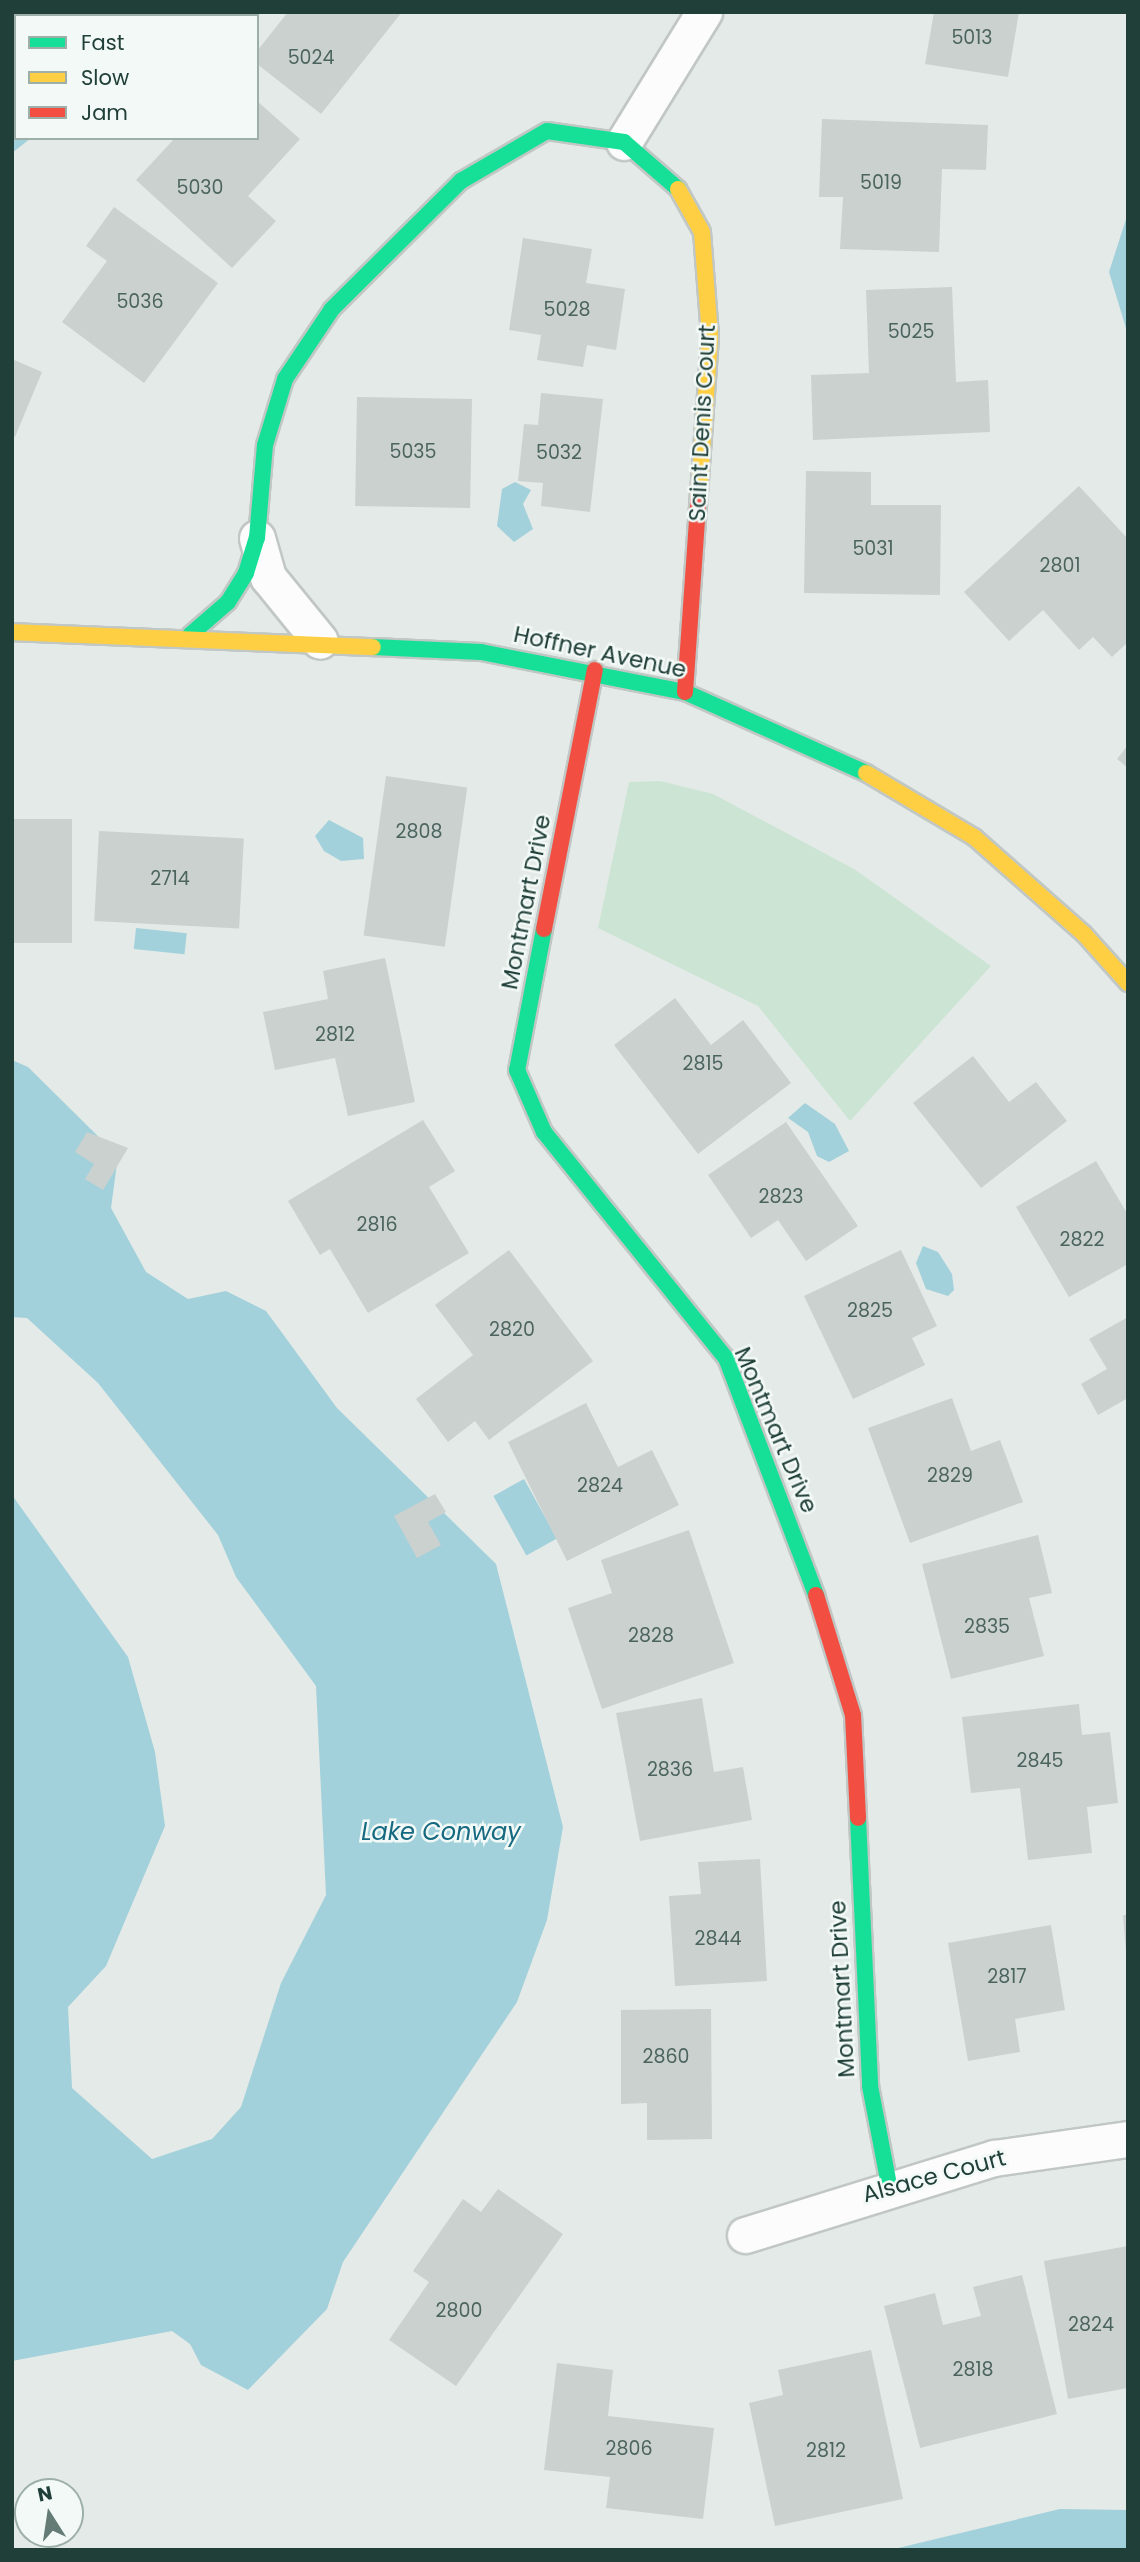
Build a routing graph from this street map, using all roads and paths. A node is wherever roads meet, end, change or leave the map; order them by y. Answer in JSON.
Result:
{"nodes":[{"id":1,"x":704,"y":12,"type":"edge"},
{"id":2,"x":624,"y":142,"type":"junction"},
{"id":3,"x":257,"y":537,"type":"junction"},
{"id":4,"x":12,"y":632,"type":"edge"},
{"id":5,"x":190,"y":635,"type":"junction"},
{"id":6,"x":320,"y":641,"type":"junction"},
{"id":7,"x":595,"y":670,"type":"junction"},
{"id":8,"x":685,"y":692,"type":"junction"},
{"id":9,"x":1128,"y":983,"type":"edge"},
{"id":10,"x":1128,"y":2139,"type":"edge"},
{"id":11,"x":889,"y":2185,"type":"junction"},
{"id":12,"x":745,"y":2235,"type":"dead end"}],
"edges":[{"from":1,"to":2,"type":"street"},
{"from":2,"to":3,"type":"street"},
{"from":2,"to":8,"type":"street","name":"Saint Denis Court"},
{"from":3,"to":5,"type":"street"},
{"from":3,"to":6,"type":"street"},
{"from":4,"to":5,"type":"street","name":"Hoffner Avenue"},
{"from":5,"to":6,"type":"street","name":"Hoffner Avenue"},
{"from":6,"to":7,"type":"street","name":"Hoffner Avenue"},
{"from":7,"to":8,"type":"street","name":"Hoffner Avenue"},
{"from":7,"to":11,"type":"street","name":"Montmart Drive"},
{"from":8,"to":9,"type":"street","name":"Hoffner Avenue"},
{"from":10,"to":11,"type":"street","name":"Alsace Court"},
{"from":11,"to":12,"type":"street","name":"Alsace Court"}]}
